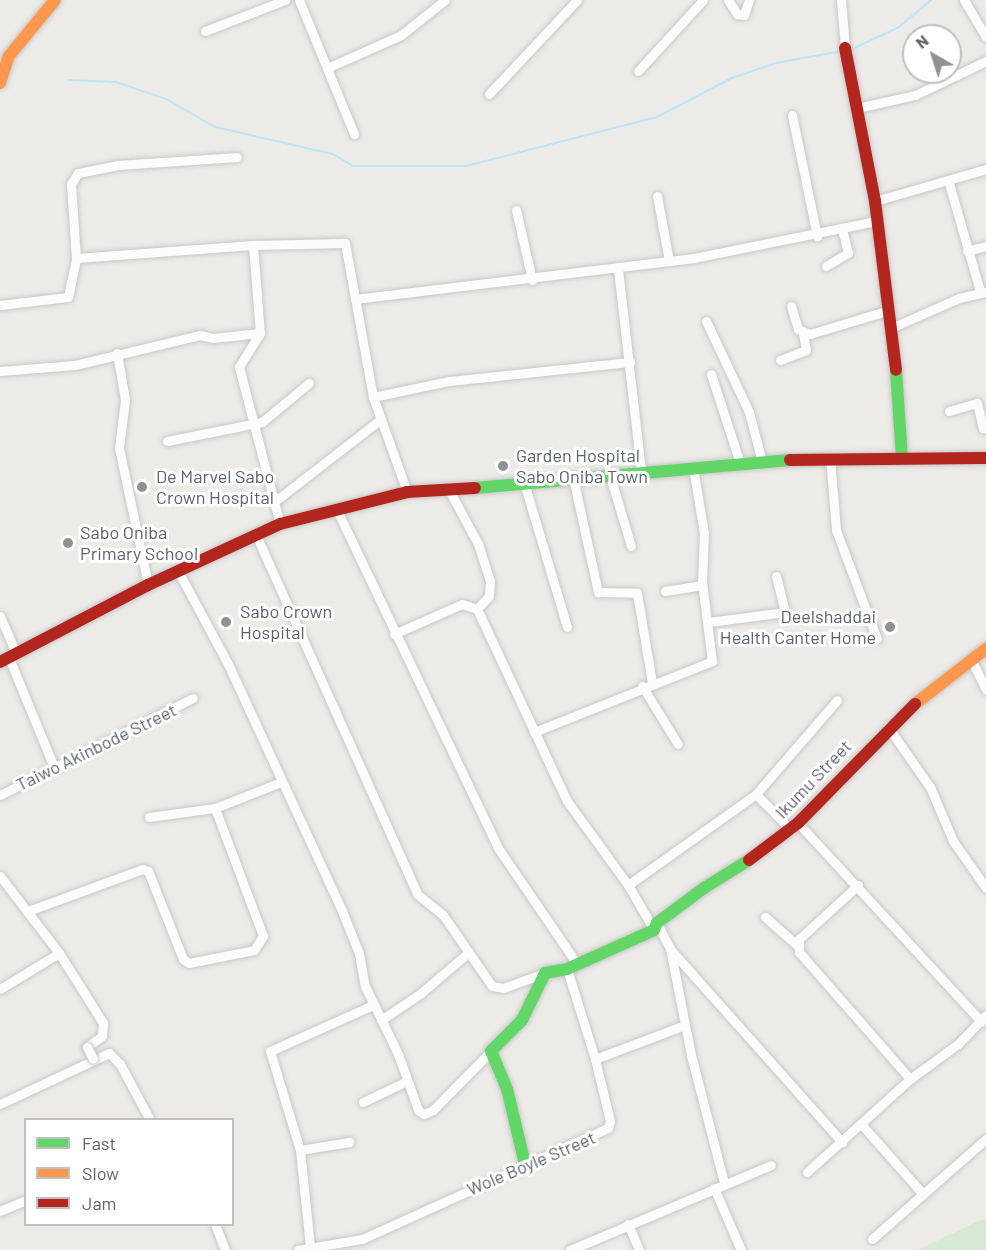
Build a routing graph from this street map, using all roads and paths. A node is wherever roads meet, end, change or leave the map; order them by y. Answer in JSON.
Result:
{"nodes":[{"id":1,"x":55,"y":0,"type":"edge"},
{"id":2,"x":285,"y":0,"type":"edge"},
{"id":3,"x":299,"y":0,"type":"edge"},
{"id":4,"x":445,"y":0,"type":"edge"},
{"id":5,"x":577,"y":0,"type":"edge"},
{"id":6,"x":703,"y":0,"type":"edge"},
{"id":7,"x":728,"y":0,"type":"edge"},
{"id":8,"x":749,"y":0,"type":"edge"},
{"id":9,"x":841,"y":0,"type":"edge"},
{"id":10,"x":964,"y":0,"type":"edge"},
{"id":11,"x":205,"y":31,"type":"dead end"},
{"id":12,"x":986,"y":37,"type":"edge"},
{"id":13,"x":844,"y":48,"type":"joint"},
{"id":14,"x":986,"y":61,"type":"edge"},
{"id":15,"x":327,"y":68,"type":"junction"},
{"id":16,"x":638,"y":71,"type":"dead end"},
{"id":17,"x":0,"y":83,"type":"edge"},
{"id":18,"x":489,"y":94,"type":"dead end"},
{"id":19,"x":857,"y":108,"type":"junction"},
{"id":20,"x":792,"y":115,"type":"dead end"},
{"id":21,"x":354,"y":134,"type":"dead end"},
{"id":22,"x":237,"y":157,"type":"dead end"},
{"id":23,"x":986,"y":169,"type":"edge"},
{"id":24,"x":948,"y":180,"type":"junction"},
{"id":25,"x":657,"y":196,"type":"dead end"},
{"id":26,"x":875,"y":201,"type":"junction"},
{"id":27,"x":516,"y":210,"type":"dead end"},
{"id":28,"x":876,"y":221,"type":"junction"},
{"id":29,"x":842,"y":229,"type":"junction"},
{"id":30,"x":817,"y":236,"type":"junction"},
{"id":31,"x":253,"y":245,"type":"junction"},
{"id":32,"x":986,"y":246,"type":"edge"},
{"id":33,"x":968,"y":251,"type":"junction"},
{"id":34,"x":76,"y":258,"type":"junction"},
{"id":35,"x":669,"y":261,"type":"junction"},
{"id":36,"x":826,"y":266,"type":"dead end"},
{"id":37,"x":618,"y":269,"type":"junction"},
{"id":38,"x":531,"y":280,"type":"junction"},
{"id":39,"x":983,"y":292,"type":"edge"},
{"id":40,"x":355,"y":299,"type":"junction"},
{"id":41,"x":0,"y":305,"type":"edge"},
{"id":42,"x":791,"y":306,"type":"dead end"},
{"id":43,"x":886,"y":311,"type":"junction"},
{"id":44,"x":706,"y":321,"type":"dead end"},
{"id":45,"x":891,"y":328,"type":"junction"},
{"id":46,"x":260,"y":333,"type":"junction"},
{"id":47,"x":803,"y":333,"type":"junction"},
{"id":48,"x":117,"y":353,"type":"junction"},
{"id":49,"x":780,"y":360,"type":"dead end"},
{"id":50,"x":630,"y":362,"type":"junction"},
{"id":51,"x":0,"y":371,"type":"edge"},
{"id":52,"x":711,"y":374,"type":"dead end"},
{"id":53,"x":309,"y":383,"type":"dead end"},
{"id":54,"x":374,"y":397,"type":"junction"},
{"id":55,"x":949,"y":411,"type":"dead end"},
{"id":56,"x":381,"y":419,"type":"junction"},
{"id":57,"x":253,"y":421,"type":"junction"},
{"id":58,"x":986,"y":428,"type":"edge"},
{"id":59,"x":167,"y":441,"type":"dead end"},
{"id":60,"x":830,"y":458,"type":"junction"},
{"id":61,"x":902,"y":458,"type":"junction"},
{"id":62,"x":986,"y":458,"type":"edge"},
{"id":63,"x":762,"y":462,"type":"junction"},
{"id":64,"x":740,"y":463,"type":"junction"},
{"id":65,"x":693,"y":467,"type":"junction"},
{"id":66,"x":641,"y":471,"type":"junction"},
{"id":67,"x":610,"y":476,"type":"junction"},
{"id":68,"x":574,"y":482,"type":"junction"},
{"id":69,"x":525,"y":486,"type":"junction"},
{"id":70,"x":448,"y":488,"type":"junction"},
{"id":71,"x":407,"y":492,"type":"junction"},
{"id":72,"x":274,"y":502,"type":"junction"},
{"id":73,"x":336,"y":508,"type":"junction"},
{"id":74,"x":280,"y":524,"type":"junction"},
{"id":75,"x":256,"y":536,"type":"junction"},
{"id":76,"x":631,"y":546,"type":"dead end"},
{"id":77,"x":177,"y":571,"type":"junction"},
{"id":78,"x":776,"y":576,"type":"dead end"},
{"id":79,"x":148,"y":585,"type":"junction"},
{"id":80,"x":703,"y":585,"type":"junction"},
{"id":81,"x":665,"y":591,"type":"dead end"},
{"id":82,"x":477,"y":609,"type":"junction"},
{"id":83,"x":0,"y":616,"type":"edge"},
{"id":84,"x":709,"y":622,"type":"junction"},
{"id":85,"x":567,"y":627,"type":"dead end"},
{"id":86,"x":394,"y":634,"type":"junction"},
{"id":87,"x":877,"y":639,"type":"dead end"},
{"id":88,"x":986,"y":649,"type":"edge"},
{"id":89,"x":8,"y":658,"type":"edge"},
{"id":90,"x":971,"y":659,"type":"junction"},
{"id":91,"x":652,"y":682,"type":"junction"},
{"id":92,"x":642,"y":686,"type":"junction"},
{"id":93,"x":986,"y":690,"type":"edge"},
{"id":94,"x":192,"y":698,"type":"dead end"},
{"id":95,"x":837,"y":700,"type":"dead end"},
{"id":96,"x":888,"y":727,"type":"junction"},
{"id":97,"x":534,"y":732,"type":"junction"},
{"id":98,"x":678,"y":744,"type":"dead end"},
{"id":99,"x":53,"y":765,"type":"junction"},
{"id":100,"x":281,"y":782,"type":"junction"},
{"id":101,"x":756,"y":794,"type":"junction"},
{"id":102,"x":0,"y":795,"type":"edge"},
{"id":103,"x":215,"y":808,"type":"junction"},
{"id":104,"x":149,"y":817,"type":"dead end"},
{"id":105,"x":795,"y":826,"type":"junction"},
{"id":106,"x":0,"y":876,"type":"edge"},
{"id":107,"x":628,"y":885,"type":"junction"},
{"id":108,"x":858,"y":885,"type":"junction"},
{"id":109,"x":986,"y":888,"type":"edge"},
{"id":110,"x":28,"y":910,"type":"junction"},
{"id":111,"x":765,"y":917,"type":"dead end"},
{"id":112,"x":656,"y":926,"type":"junction"},
{"id":113,"x":798,"y":946,"type":"junction"},
{"id":114,"x":670,"y":948,"type":"junction"},
{"id":115,"x":469,"y":952,"type":"junction"},
{"id":116,"x":59,"y":953,"type":"junction"},
{"id":117,"x":572,"y":967,"type":"junction"},
{"id":118,"x":545,"y":974,"type":"junction"},
{"id":119,"x":0,"y":989,"type":"edge"},
{"id":120,"x":373,"y":1005,"type":"junction"},
{"id":121,"x":984,"y":1018,"type":"edge"},
{"id":122,"x":381,"y":1020,"type":"junction"},
{"id":123,"x":685,"y":1025,"type":"junction"},
{"id":124,"x":491,"y":1051,"type":"junction"},
{"id":125,"x":92,"y":1059,"type":"junction"},
{"id":126,"x":595,"y":1059,"type":"junction"},
{"id":127,"x":910,"y":1079,"type":"junction"},
{"id":128,"x":405,"y":1082,"type":"junction"},
{"id":129,"x":363,"y":1102,"type":"dead end"},
{"id":130,"x":0,"y":1104,"type":"edge"},
{"id":131,"x":149,"y":1118,"type":"edge"},
{"id":132,"x":862,"y":1125,"type":"junction"},
{"id":133,"x":986,"y":1139,"type":"edge"},
{"id":134,"x":349,"y":1142,"type":"dead end"},
{"id":135,"x":842,"y":1142,"type":"junction"},
{"id":136,"x":300,"y":1150,"type":"junction"},
{"id":137,"x":525,"y":1164,"type":"junction"},
{"id":138,"x":771,"y":1165,"type":"dead end"},
{"id":139,"x":807,"y":1172,"type":"dead end"},
{"id":140,"x":724,"y":1183,"type":"junction"},
{"id":141,"x":714,"y":1188,"type":"junction"},
{"id":142,"x":923,"y":1194,"type":"junction"},
{"id":143,"x":24,"y":1201,"type":"edge"},
{"id":144,"x":0,"y":1211,"type":"edge"},
{"id":145,"x":628,"y":1224,"type":"junction"},
{"id":146,"x":216,"y":1226,"type":"edge"},
{"id":147,"x":872,"y":1239,"type":"dead end"},
{"id":148,"x":310,"y":1247,"type":"junction"},
{"id":149,"x":225,"y":1250,"type":"edge"},
{"id":150,"x":298,"y":1250,"type":"edge"},
{"id":151,"x":570,"y":1250,"type":"edge"},
{"id":152,"x":639,"y":1250,"type":"edge"},
{"id":153,"x":741,"y":1250,"type":"edge"}],
"edges":[{"from":1,"to":17,"type":"street"},
{"from":2,"to":11,"type":"street"},
{"from":3,"to":15,"type":"street"},
{"from":4,"to":15,"type":"street"},
{"from":5,"to":18,"type":"street"},
{"from":6,"to":16,"type":"street"},
{"from":7,"to":8,"type":"street"},
{"from":9,"to":13,"type":"street"},
{"from":10,"to":12,"type":"street"},
{"from":13,"to":19,"type":"street"},
{"from":14,"to":19,"type":"street"},
{"from":15,"to":21,"type":"street"},
{"from":19,"to":26,"type":"street"},
{"from":20,"to":30,"type":"street"},
{"from":22,"to":34,"type":"street"},
{"from":23,"to":24,"type":"street"},
{"from":24,"to":26,"type":"street"},
{"from":24,"to":33,"type":"street"},
{"from":25,"to":35,"type":"street"},
{"from":26,"to":28,"type":"street"},
{"from":27,"to":38,"type":"street"},
{"from":28,"to":29,"type":"street"},
{"from":28,"to":43,"type":"street"},
{"from":29,"to":30,"type":"street"},
{"from":29,"to":36,"type":"street"},
{"from":30,"to":35,"type":"street"},
{"from":31,"to":34,"type":"street"},
{"from":31,"to":40,"type":"street"},
{"from":31,"to":46,"type":"street"},
{"from":32,"to":33,"type":"street"},
{"from":33,"to":39,"type":"street"},
{"from":34,"to":41,"type":"street"},
{"from":35,"to":37,"type":"street"},
{"from":37,"to":38,"type":"street"},
{"from":37,"to":50,"type":"street"},
{"from":38,"to":40,"type":"street"},
{"from":39,"to":45,"type":"street"},
{"from":40,"to":54,"type":"street"},
{"from":42,"to":47,"type":"street"},
{"from":43,"to":45,"type":"street"},
{"from":43,"to":47,"type":"street"},
{"from":44,"to":63,"type":"street"},
{"from":45,"to":61,"type":"street"},
{"from":46,"to":48,"type":"street"},
{"from":46,"to":57,"type":"street"},
{"from":47,"to":49,"type":"street"},
{"from":48,"to":51,"type":"street"},
{"from":48,"to":79,"type":"street"},
{"from":50,"to":54,"type":"street"},
{"from":50,"to":66,"type":"street"},
{"from":52,"to":64,"type":"street"},
{"from":53,"to":57,"type":"street"},
{"from":54,"to":56,"type":"street"},
{"from":55,"to":58,"type":"street"},
{"from":56,"to":71,"type":"street"},
{"from":56,"to":72,"type":"street"},
{"from":57,"to":59,"type":"street"},
{"from":57,"to":72,"type":"street"},
{"from":60,"to":61,"type":"street"},
{"from":60,"to":63,"type":"street"},
{"from":60,"to":87,"type":"street"},
{"from":61,"to":62,"type":"street"},
{"from":63,"to":64,"type":"street"},
{"from":64,"to":65,"type":"street"},
{"from":65,"to":66,"type":"street"},
{"from":65,"to":80,"type":"street"},
{"from":66,"to":67,"type":"street"},
{"from":67,"to":68,"type":"street"},
{"from":67,"to":76,"type":"street"},
{"from":68,"to":69,"type":"street"},
{"from":68,"to":91,"type":"street"},
{"from":69,"to":70,"type":"street"},
{"from":69,"to":85,"type":"street"},
{"from":70,"to":71,"type":"street"},
{"from":70,"to":82,"type":"street"},
{"from":71,"to":73,"type":"street"},
{"from":72,"to":74,"type":"street"},
{"from":73,"to":74,"type":"street"},
{"from":73,"to":86,"type":"street","name":"Wole Boyle Street"},
{"from":74,"to":75,"type":"street"},
{"from":75,"to":77,"type":"street"},
{"from":75,"to":115,"type":"street"},
{"from":77,"to":79,"type":"street"},
{"from":77,"to":100,"type":"street"},
{"from":78,"to":84,"type":"street"},
{"from":79,"to":89,"type":"street"},
{"from":80,"to":81,"type":"street"},
{"from":80,"to":84,"type":"street"},
{"from":82,"to":86,"type":"street"},
{"from":82,"to":97,"type":"street"},
{"from":83,"to":89,"type":"street"},
{"from":84,"to":91,"type":"street"},
{"from":86,"to":117,"type":"street","name":"Wole Boyle Street"},
{"from":88,"to":90,"type":"street","name":"Ikumu Street"},
{"from":89,"to":99,"type":"street"},
{"from":90,"to":93,"type":"street"},
{"from":90,"to":96,"type":"street","name":"Ikumu Street"},
{"from":91,"to":92,"type":"street"},
{"from":92,"to":97,"type":"street"},
{"from":92,"to":98,"type":"street"},
{"from":94,"to":99,"type":"street","name":"Taiwo Akinbode Street"},
{"from":95,"to":101,"type":"street"},
{"from":96,"to":105,"type":"street","name":"Ikumu Street"},
{"from":96,"to":109,"type":"street"},
{"from":97,"to":107,"type":"street"},
{"from":99,"to":102,"type":"street","name":"Taiwo Akinbode Street"},
{"from":100,"to":103,"type":"street"},
{"from":100,"to":120,"type":"street"},
{"from":101,"to":105,"type":"street"},
{"from":101,"to":107,"type":"street"},
{"from":103,"to":104,"type":"street"},
{"from":103,"to":110,"type":"street"},
{"from":105,"to":108,"type":"street"},
{"from":105,"to":112,"type":"street","name":"Ikumu Street"},
{"from":106,"to":110,"type":"street"},
{"from":107,"to":112,"type":"street"},
{"from":108,"to":113,"type":"street"},
{"from":108,"to":121,"type":"street"},
{"from":110,"to":116,"type":"street"},
{"from":111,"to":113,"type":"street"},
{"from":112,"to":114,"type":"street"},
{"from":112,"to":117,"type":"street","name":"Ikumu Street"},
{"from":113,"to":127,"type":"street"},
{"from":114,"to":123,"type":"street"},
{"from":114,"to":135,"type":"street"},
{"from":115,"to":118,"type":"street"},
{"from":115,"to":122,"type":"street"},
{"from":116,"to":119,"type":"street"},
{"from":116,"to":125,"type":"street","bridge":true},
{"from":117,"to":118,"type":"street","name":"Ikumu Street"},
{"from":117,"to":126,"type":"street","name":"Wole Boyle Street"},
{"from":118,"to":124,"type":"street"},
{"from":120,"to":122,"type":"street"},
{"from":120,"to":136,"type":"street"},
{"from":121,"to":127,"type":"street"},
{"from":122,"to":128,"type":"street"},
{"from":123,"to":126,"type":"street"},
{"from":123,"to":140,"type":"street"},
{"from":124,"to":128,"type":"street"},
{"from":124,"to":137,"type":"street"},
{"from":125,"to":130,"type":"street"},
{"from":125,"to":131,"type":"street"},
{"from":126,"to":137,"type":"street","name":"Wole Boyle Street"},
{"from":127,"to":132,"type":"street"},
{"from":128,"to":129,"type":"street"},
{"from":132,"to":135,"type":"street"},
{"from":132,"to":142,"type":"street"},
{"from":133,"to":142,"type":"street"},
{"from":134,"to":136,"type":"street"},
{"from":135,"to":139,"type":"street"},
{"from":136,"to":148,"type":"street"},
{"from":137,"to":148,"type":"street","name":"Wole Boyle Street"},
{"from":138,"to":140,"type":"street"},
{"from":140,"to":141,"type":"street"},
{"from":141,"to":145,"type":"street"},
{"from":141,"to":153,"type":"street"},
{"from":142,"to":147,"type":"street"},
{"from":143,"to":144,"type":"street"},
{"from":145,"to":151,"type":"street"},
{"from":145,"to":152,"type":"street"},
{"from":146,"to":149,"type":"street"},
{"from":148,"to":150,"type":"street","name":"Wole Boyle Street"}]}
